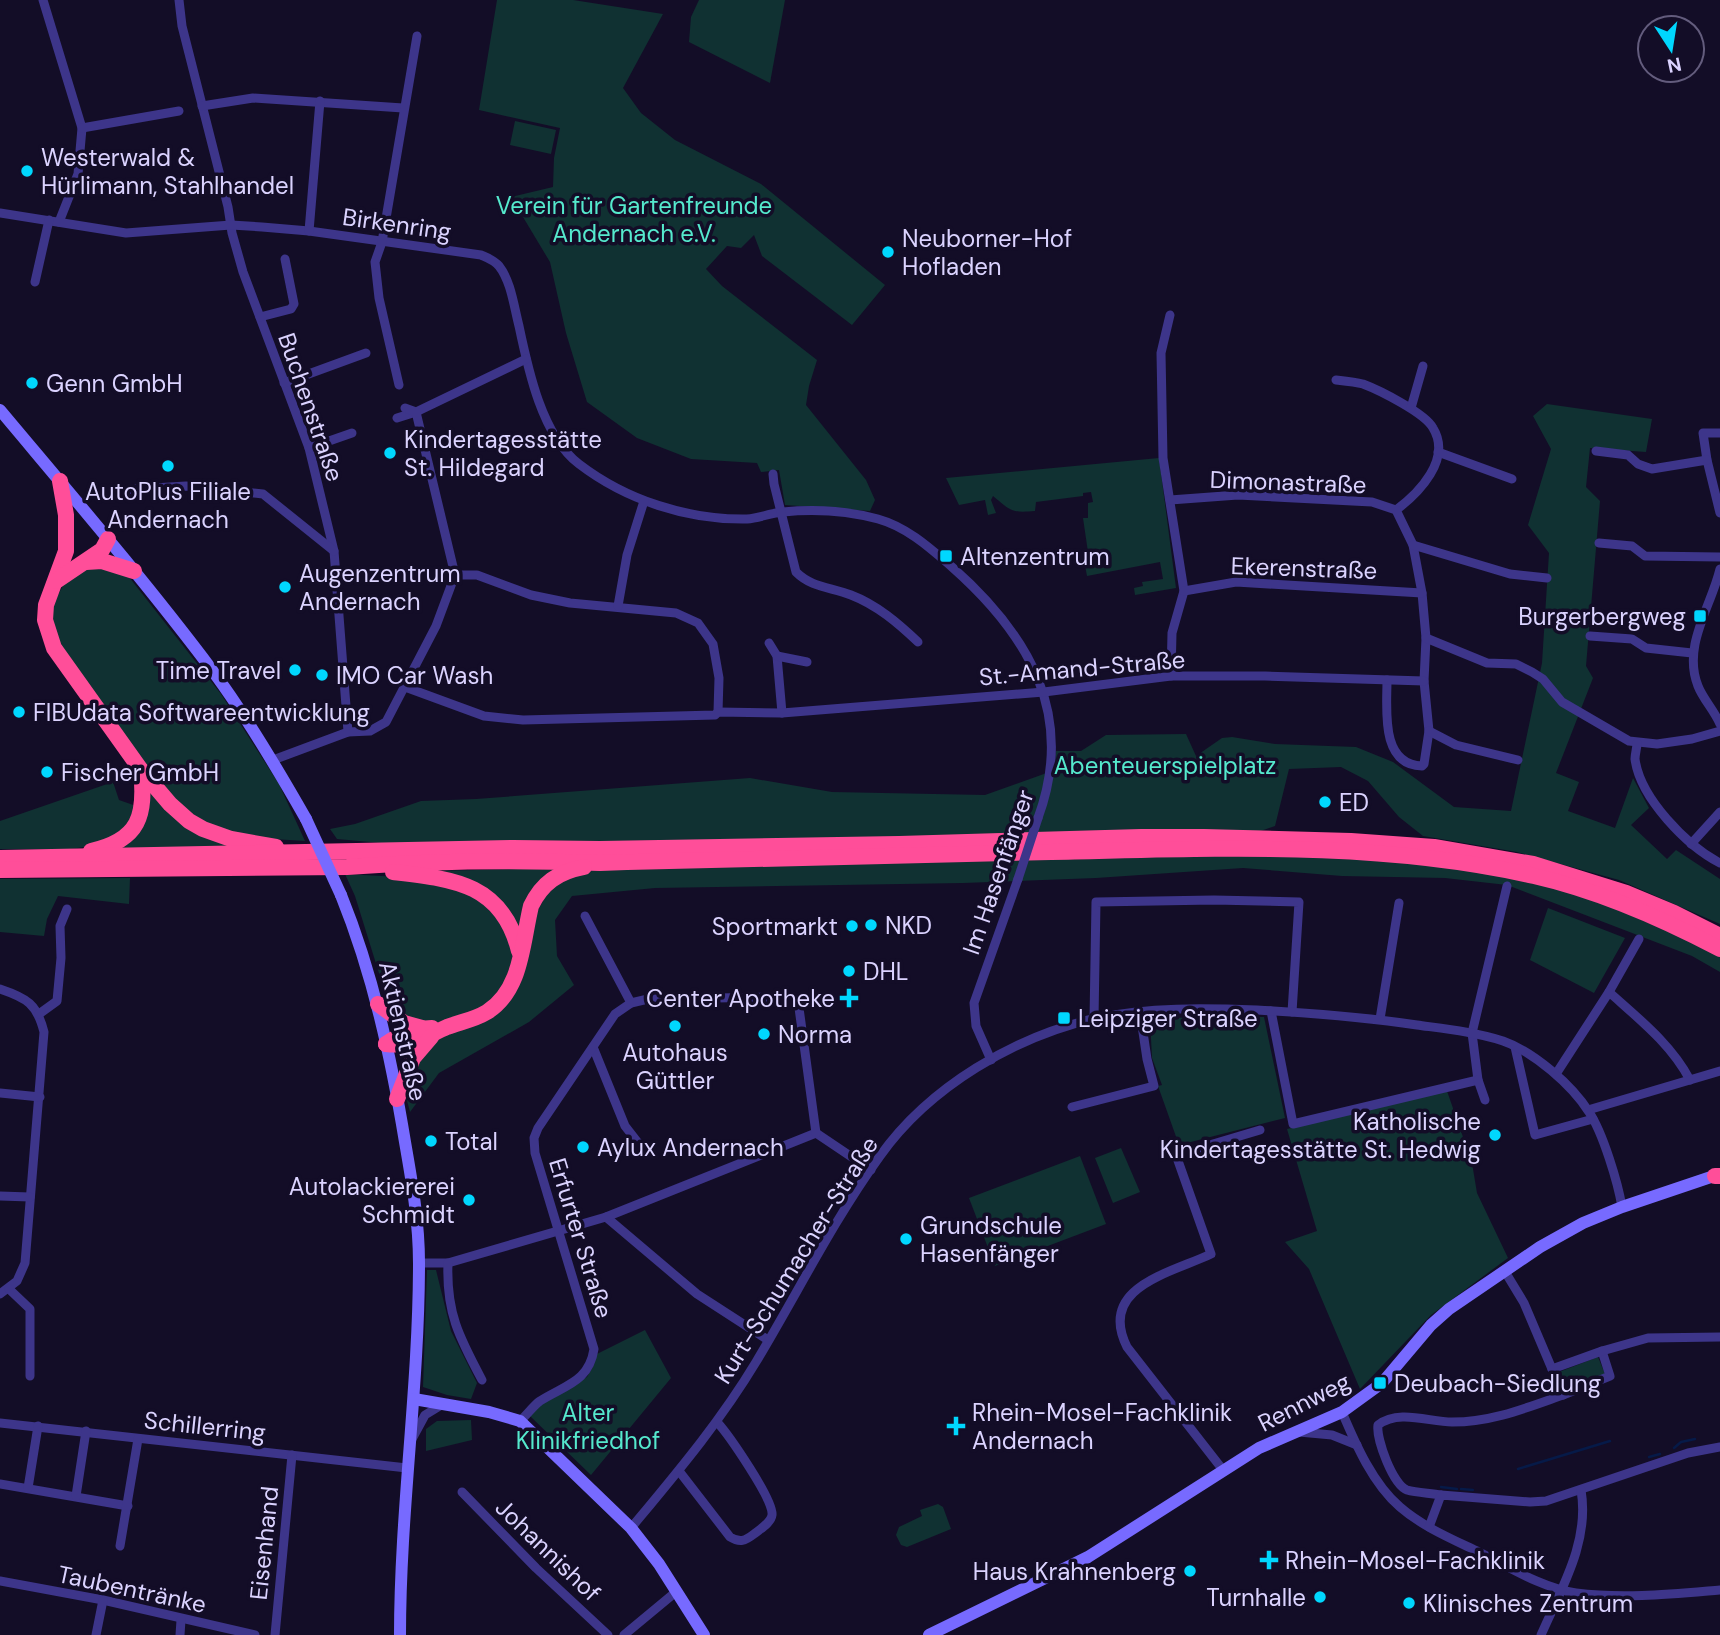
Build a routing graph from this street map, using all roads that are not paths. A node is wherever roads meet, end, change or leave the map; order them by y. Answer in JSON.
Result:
{"nodes":[{"id":1,"x":43,"y":0,"type":"edge"},
{"id":2,"x":179,"y":0,"type":"edge"},
{"id":3,"x":417,"y":36,"type":"dead end"},
{"id":4,"x":320,"y":101,"type":"junction"},
{"id":5,"x":202,"y":106,"type":"junction"},
{"id":6,"x":403,"y":108,"type":"junction"},
{"id":7,"x":179,"y":111,"type":"dead end"},
{"id":8,"x":82,"y":128,"type":"junction"},
{"id":9,"x":0,"y":213,"type":"edge"},
{"id":10,"x":54,"y":221,"type":"junction"},
{"id":11,"x":231,"y":225,"type":"junction"},
{"id":12,"x":309,"y":231,"type":"junction"},
{"id":13,"x":382,"y":243,"type":"junction"},
{"id":14,"x":285,"y":259,"type":"dead end"},
{"id":15,"x":35,"y":282,"type":"dead end"},
{"id":16,"x":1170,"y":315,"type":"dead end"},
{"id":17,"x":260,"y":317,"type":"junction"},
{"id":18,"x":366,"y":353,"type":"dead end"},
{"id":19,"x":526,"y":359,"type":"junction"},
{"id":20,"x":1423,"y":366,"type":"dead end"},
{"id":21,"x":1336,"y":380,"type":"dead end"},
{"id":22,"x":285,"y":383,"type":"junction"},
{"id":23,"x":399,"y":385,"type":"dead end"},
{"id":24,"x":405,"y":408,"type":"dead end"},
{"id":25,"x":1411,"y":408,"type":"junction"},
{"id":26,"x":0,"y":410,"type":"edge"},
{"id":27,"x":416,"y":412,"type":"junction"},
{"id":28,"x":397,"y":418,"type":"dead end"},
{"id":29,"x":352,"y":433,"type":"dead end"},
{"id":30,"x":1720,"y":433,"type":"edge"},
{"id":31,"x":309,"y":448,"type":"junction"},
{"id":32,"x":1596,"y":451,"type":"dead end"},
{"id":33,"x":1438,"y":452,"type":"junction"},
{"id":34,"x":1707,"y":460,"type":"junction"},
{"id":35,"x":773,"y":474,"type":"dead end"},
{"id":36,"x":1512,"y":479,"type":"dead end"},
{"id":37,"x":60,"y":481,"type":"junction"},
{"id":38,"x":121,"y":490,"type":"dead end"},
{"id":39,"x":1170,"y":500,"type":"junction"},
{"id":40,"x":644,"y":501,"type":"junction"},
{"id":41,"x":1396,"y":510,"type":"junction"},
{"id":42,"x":781,"y":512,"type":"junction"},
{"id":43,"x":1720,"y":513,"type":"edge"},
{"id":44,"x":108,"y":539,"type":"junction"},
{"id":45,"x":1599,"y":543,"type":"dead end"},
{"id":46,"x":1413,"y":545,"type":"junction"},
{"id":47,"x":334,"y":551,"type":"junction"},
{"id":48,"x":1720,"y":557,"type":"edge"},
{"id":49,"x":63,"y":563,"type":"junction"},
{"id":50,"x":84,"y":563,"type":"junction"},
{"id":51,"x":1720,"y":569,"type":"edge"},
{"id":52,"x":134,"y":571,"type":"junction"},
{"id":53,"x":455,"y":575,"type":"junction"},
{"id":54,"x":1547,"y":578,"type":"dead end"},
{"id":55,"x":56,"y":581,"type":"junction"},
{"id":56,"x":1184,"y":591,"type":"junction"},
{"id":57,"x":1422,"y":593,"type":"junction"},
{"id":58,"x":1717,"y":594,"type":"edge"},
{"id":59,"x":618,"y":607,"type":"junction"},
{"id":60,"x":1590,"y":636,"type":"dead end"},
{"id":61,"x":1426,"y":638,"type":"junction"},
{"id":62,"x":918,"y":642,"type":"dead end"},
{"id":63,"x":769,"y":643,"type":"dead end"},
{"id":64,"x":1692,"y":653,"type":"junction"},
{"id":65,"x":777,"y":656,"type":"junction"},
{"id":66,"x":807,"y":662,"type":"dead end"},
{"id":67,"x":1171,"y":676,"type":"junction"},
{"id":68,"x":1387,"y":680,"type":"junction"},
{"id":69,"x":1424,"y":681,"type":"junction"},
{"id":70,"x":405,"y":687,"type":"junction"},
{"id":71,"x":1045,"y":692,"type":"junction"},
{"id":72,"x":718,"y":712,"type":"junction"},
{"id":73,"x":782,"y":713,"type":"junction"},
{"id":74,"x":1720,"y":724,"type":"edge"},
{"id":75,"x":1720,"y":731,"type":"edge"},
{"id":76,"x":348,"y":732,"type":"junction"},
{"id":77,"x":1429,"y":732,"type":"junction"},
{"id":78,"x":1637,"y":743,"type":"junction"},
{"id":79,"x":273,"y":760,"type":"junction"},
{"id":80,"x":1518,"y":760,"type":"dead end"},
{"id":81,"x":141,"y":771,"type":"junction"},
{"id":82,"x":1720,"y":812,"type":"edge"},
{"id":83,"x":1691,"y":844,"type":"junction"},
{"id":84,"x":313,"y":853,"type":"junction"},
{"id":85,"x":67,"y":857,"type":"junction"},
{"id":86,"x":0,"y":858,"type":"edge"},
{"id":87,"x":600,"y":863,"type":"junction"},
{"id":88,"x":1720,"y":863,"type":"edge"},
{"id":89,"x":347,"y":867,"type":"junction"},
{"id":90,"x":0,"y":870,"type":"edge"},
{"id":91,"x":1507,"y":886,"type":"dead end"},
{"id":92,"x":1399,"y":903,"type":"dead end"},
{"id":93,"x":67,"y":909,"type":"dead end"},
{"id":94,"x":585,"y":916,"type":"dead end"},
{"id":95,"x":1720,"y":936,"type":"edge"},
{"id":96,"x":1639,"y":939,"type":"dead end"},
{"id":97,"x":1720,"y":949,"type":"edge"},
{"id":98,"x":520,"y":953,"type":"junction"},
{"id":99,"x":0,"y":989,"type":"edge"},
{"id":100,"x":1609,"y":992,"type":"junction"},
{"id":101,"x":631,"y":1003,"type":"junction"},
{"id":102,"x":378,"y":1004,"type":"junction"},
{"id":103,"x":1270,"y":1011,"type":"junction"},
{"id":104,"x":1140,"y":1012,"type":"junction"},
{"id":105,"x":1292,"y":1012,"type":"junction"},
{"id":106,"x":39,"y":1014,"type":"junction"},
{"id":107,"x":1094,"y":1019,"type":"junction"},
{"id":108,"x":1380,"y":1019,"type":"junction"},
{"id":109,"x":433,"y":1031,"type":"junction"},
{"id":110,"x":1472,"y":1033,"type":"junction"},
{"id":111,"x":386,"y":1044,"type":"junction"},
{"id":112,"x":593,"y":1047,"type":"junction"},
{"id":113,"x":1515,"y":1047,"type":"junction"},
{"id":114,"x":991,"y":1059,"type":"junction"},
{"id":115,"x":1720,"y":1071,"type":"edge"},
{"id":116,"x":1556,"y":1074,"type":"junction"},
{"id":117,"x":1478,"y":1080,"type":"junction"},
{"id":118,"x":1690,"y":1080,"type":"junction"},
{"id":119,"x":0,"y":1093,"type":"edge"},
{"id":120,"x":40,"y":1097,"type":"junction"},
{"id":121,"x":397,"y":1098,"type":"junction"},
{"id":122,"x":1485,"y":1100,"type":"dead end"},
{"id":123,"x":1072,"y":1107,"type":"dead end"},
{"id":124,"x":1590,"y":1114,"type":"junction"},
{"id":125,"x":1260,"y":1130,"type":"dead end"},
{"id":126,"x":816,"y":1133,"type":"junction"},
{"id":127,"x":639,"y":1144,"type":"dead end"},
{"id":128,"x":871,"y":1170,"type":"junction"},
{"id":129,"x":1718,"y":1176,"type":"edge"},
{"id":130,"x":0,"y":1196,"type":"edge"},
{"id":131,"x":30,"y":1197,"type":"junction"},
{"id":132,"x":1622,"y":1207,"type":"junction"},
{"id":133,"x":606,"y":1217,"type":"junction"},
{"id":134,"x":560,"y":1231,"type":"junction"},
{"id":135,"x":419,"y":1263,"type":"junction"},
{"id":136,"x":448,"y":1263,"type":"junction"},
{"id":137,"x":1504,"y":1270,"type":"junction"},
{"id":138,"x":4,"y":1292,"type":"edge"},
{"id":139,"x":1720,"y":1338,"type":"edge"},
{"id":140,"x":768,"y":1340,"type":"junction"},
{"id":141,"x":1602,"y":1351,"type":"junction"},
{"id":142,"x":1552,"y":1369,"type":"junction"},
{"id":143,"x":30,"y":1376,"type":"dead end"},
{"id":144,"x":482,"y":1380,"type":"dead end"},
{"id":145,"x":1563,"y":1395,"type":"junction"},
{"id":146,"x":414,"y":1399,"type":"junction"},
{"id":147,"x":443,"y":1404,"type":"junction"},
{"id":148,"x":1342,"y":1412,"type":"junction"},
{"id":149,"x":520,"y":1421,"type":"junction"},
{"id":150,"x":717,"y":1422,"type":"junction"},
{"id":151,"x":0,"y":1423,"type":"edge"},
{"id":152,"x":38,"y":1426,"type":"junction"},
{"id":153,"x":86,"y":1431,"type":"junction"},
{"id":154,"x":1297,"y":1432,"type":"junction"},
{"id":155,"x":138,"y":1439,"type":"junction"},
{"id":156,"x":410,"y":1444,"type":"junction"},
{"id":157,"x":1357,"y":1445,"type":"junction"},
{"id":158,"x":1720,"y":1447,"type":"edge"},
{"id":159,"x":292,"y":1455,"type":"junction"},
{"id":160,"x":407,"y":1468,"type":"junction"},
{"id":161,"x":1223,"y":1470,"type":"junction"},
{"id":162,"x":679,"y":1471,"type":"junction"},
{"id":163,"x":0,"y":1484,"type":"edge"},
{"id":164,"x":28,"y":1488,"type":"junction"},
{"id":165,"x":1581,"y":1490,"type":"junction"},
{"id":166,"x":462,"y":1492,"type":"dead end"},
{"id":167,"x":1441,"y":1495,"type":"junction"},
{"id":168,"x":76,"y":1496,"type":"junction"},
{"id":169,"x":128,"y":1506,"type":"junction"},
{"id":170,"x":1429,"y":1527,"type":"junction"},
{"id":171,"x":631,"y":1528,"type":"junction"},
{"id":172,"x":120,"y":1546,"type":"dead end"},
{"id":173,"x":0,"y":1581,"type":"edge"},
{"id":174,"x":1564,"y":1589,"type":"junction"},
{"id":175,"x":1720,"y":1590,"type":"edge"},
{"id":176,"x":677,"y":1591,"type":"junction"},
{"id":177,"x":103,"y":1600,"type":"junction"},
{"id":178,"x":181,"y":1620,"type":"junction"},
{"id":179,"x":96,"y":1635,"type":"edge"},
{"id":180,"x":180,"y":1635,"type":"edge"},
{"id":181,"x":255,"y":1635,"type":"edge"},
{"id":182,"x":275,"y":1635,"type":"edge"},
{"id":183,"x":400,"y":1635,"type":"edge"},
{"id":184,"x":608,"y":1635,"type":"edge"},
{"id":185,"x":624,"y":1635,"type":"edge"},
{"id":186,"x":704,"y":1635,"type":"edge"},
{"id":187,"x":929,"y":1635,"type":"edge"},
{"id":188,"x":1541,"y":1635,"type":"edge"}],
"edges":[{"from":1,"to":8,"type":"street"},
{"from":2,"to":5,"type":"street","name":"Buchenstraße"},
{"from":3,"to":6,"type":"street"},
{"from":4,"to":5,"type":"street"},
{"from":4,"to":6,"type":"street"},
{"from":4,"to":12,"type":"street"},
{"from":5,"to":11,"type":"street","name":"Buchenstraße"},
{"from":6,"to":13,"type":"street"},
{"from":7,"to":8,"type":"street"},
{"from":8,"to":10,"type":"street"},
{"from":9,"to":10,"type":"street","name":"Birkenring"},
{"from":10,"to":11,"type":"street","name":"Birkenring"},
{"from":10,"to":15,"type":"street"},
{"from":11,"to":12,"type":"street","name":"Birkenring"},
{"from":11,"to":17,"type":"street","name":"Buchenstraße"},
{"from":12,"to":13,"type":"street","name":"Birkenring"},
{"from":13,"to":19,"type":"street","name":"Birkenring"},
{"from":13,"to":23,"type":"street"},
{"from":14,"to":17,"type":"street","name":"Buchenstraße"},
{"from":16,"to":39,"type":"street"},
{"from":17,"to":22,"type":"street","name":"Buchenstraße"},
{"from":18,"to":22,"type":"street"},
{"from":19,"to":27,"type":"street"},
{"from":19,"to":40,"type":"street","name":"Birkenring"},
{"from":20,"to":25,"type":"street"},
{"from":21,"to":25,"type":"street"},
{"from":22,"to":31,"type":"street","name":"Buchenstraße"},
{"from":24,"to":27,"type":"street"},
{"from":25,"to":33,"type":"street"},
{"from":26,"to":37,"type":"street","name":"Aktienstraße"},
{"from":27,"to":28,"type":"street"},
{"from":27,"to":53,"type":"street"},
{"from":29,"to":31,"type":"street"},
{"from":30,"to":34,"type":"street"},
{"from":31,"to":47,"type":"street","name":"Buchenstraße"},
{"from":32,"to":34,"type":"street"},
{"from":33,"to":36,"type":"street"},
{"from":33,"to":41,"type":"street"},
{"from":34,"to":43,"type":"street"},
{"from":35,"to":42,"type":"street"},
{"from":37,"to":44,"type":"street","name":"Aktienstraße"},
{"from":37,"to":49,"type":"highway"},
{"from":38,"to":47,"type":"street"},
{"from":39,"to":41,"type":"street","name":"Dimonastraße"},
{"from":39,"to":56,"type":"street"},
{"from":40,"to":42,"type":"street","name":"Birkenring"},
{"from":40,"to":59,"type":"street"},
{"from":41,"to":46,"type":"street","name":"Dimonastraße"},
{"from":42,"to":62,"type":"street"},
{"from":42,"to":71,"type":"street","name":"Im Hasenfänger"},
{"from":44,"to":49,"type":"highway"},
{"from":44,"to":50,"type":"highway"},
{"from":44,"to":52,"type":"street","name":"Aktienstraße"},
{"from":45,"to":48,"type":"street"},
{"from":46,"to":54,"type":"street"},
{"from":46,"to":57,"type":"street","name":"Dimonastraße"},
{"from":47,"to":76,"type":"street","name":"Buchenstraße"},
{"from":49,"to":55,"type":"highway"},
{"from":50,"to":52,"type":"highway"},
{"from":50,"to":55,"type":"highway"},
{"from":51,"to":58,"type":"street"},
{"from":52,"to":79,"type":"street","name":"Aktienstraße"},
{"from":53,"to":59,"type":"street"},
{"from":53,"to":70,"type":"street"},
{"from":55,"to":81,"type":"highway"},
{"from":56,"to":57,"type":"street","name":"Ekerenstraße"},
{"from":56,"to":67,"type":"street"},
{"from":57,"to":61,"type":"street","name":"Dimonastraße"},
{"from":58,"to":64,"type":"street"},
{"from":59,"to":72,"type":"street"},
{"from":60,"to":64,"type":"street"},
{"from":61,"to":69,"type":"street","name":"Dimonastraße"},
{"from":61,"to":78,"type":"street"},
{"from":63,"to":65,"type":"street"},
{"from":64,"to":74,"type":"street"},
{"from":65,"to":66,"type":"street"},
{"from":65,"to":73,"type":"street"},
{"from":67,"to":68,"type":"street","name":"St.-Amand-Straße"},
{"from":67,"to":71,"type":"street","name":"St.-Amand-Straße"},
{"from":68,"to":69,"type":"street","name":"St.-Amand-Straße"},
{"from":68,"to":77,"type":"street","name":"Dimonastraße"},
{"from":69,"to":77,"type":"street","name":"Dimonastraße"},
{"from":70,"to":72,"type":"street","name":"St.-Amand-Straße"},
{"from":70,"to":76,"type":"street"},
{"from":71,"to":73,"type":"street","name":"St.-Amand-Straße"},
{"from":71,"to":114,"type":"street","name":"Im Hasenfänger","bridge":true},
{"from":72,"to":73,"type":"street","name":"St.-Amand-Straße"},
{"from":75,"to":78,"type":"street"},
{"from":76,"to":79,"type":"street"},
{"from":77,"to":80,"type":"street"},
{"from":78,"to":83,"type":"street"},
{"from":79,"to":102,"type":"street","name":"Aktienstraße","bridge":true},
{"from":81,"to":84,"type":"highway"},
{"from":81,"to":85,"type":"highway"},
{"from":82,"to":83,"type":"street"},
{"from":83,"to":88,"type":"street"},
{"from":84,"to":85,"type":"highway"},
{"from":84,"to":95,"type":"highway"},
{"from":85,"to":86,"type":"highway"},
{"from":87,"to":89,"type":"highway"},
{"from":87,"to":97,"type":"highway"},
{"from":87,"to":98,"type":"highway"},
{"from":89,"to":90,"type":"highway"},
{"from":89,"to":98,"type":"highway"},
{"from":91,"to":110,"type":"street"},
{"from":92,"to":108,"type":"street"},
{"from":93,"to":106,"type":"street"},
{"from":94,"to":101,"type":"street"},
{"from":96,"to":100,"type":"street"},
{"from":98,"to":109,"type":"highway"},
{"from":99,"to":106,"type":"street"},
{"from":100,"to":116,"type":"street"},
{"from":100,"to":118,"type":"street"},
{"from":101,"to":112,"type":"street","name":"Erfurter Straße"},
{"from":101,"to":126,"type":"street"},
{"from":102,"to":109,"type":"highway"},
{"from":102,"to":111,"type":"street","name":"Aktienstraße"},
{"from":103,"to":104,"type":"street","name":"Kurt-Schumacher-Straße"},
{"from":103,"to":105,"type":"street","name":"Kurt-Schumacher-Straße"},
{"from":103,"to":117,"type":"street"},
{"from":104,"to":107,"type":"street","name":"Kurt-Schumacher-Straße"},
{"from":104,"to":123,"type":"street"},
{"from":105,"to":107,"type":"street"},
{"from":105,"to":108,"type":"street","name":"Kurt-Schumacher-Straße"},
{"from":106,"to":120,"type":"street"},
{"from":107,"to":114,"type":"street","name":"Kurt-Schumacher-Straße"},
{"from":108,"to":110,"type":"street","name":"Kurt-Schumacher-Straße"},
{"from":109,"to":111,"type":"highway"},
{"from":109,"to":121,"type":"highway"},
{"from":110,"to":113,"type":"street","name":"Kurt-Schumacher-Straße"},
{"from":110,"to":117,"type":"street"},
{"from":111,"to":121,"type":"street","name":"Aktienstraße"},
{"from":112,"to":127,"type":"street"},
{"from":112,"to":134,"type":"street","name":"Erfurter Straße"},
{"from":113,"to":116,"type":"street","name":"Kurt-Schumacher-Straße"},
{"from":113,"to":124,"type":"street"},
{"from":114,"to":128,"type":"street","name":"Kurt-Schumacher-Straße"},
{"from":115,"to":118,"type":"street"},
{"from":116,"to":124,"type":"street","name":"Kurt-Schumacher-Straße"},
{"from":117,"to":122,"type":"street"},
{"from":118,"to":124,"type":"street"},
{"from":119,"to":120,"type":"street"},
{"from":120,"to":131,"type":"street"},
{"from":121,"to":135,"type":"street","name":"Aktienstraße"},
{"from":124,"to":132,"type":"street","name":"Kurt-Schumacher-Straße"},
{"from":125,"to":161,"type":"street"},
{"from":126,"to":128,"type":"street"},
{"from":126,"to":133,"type":"street"},
{"from":128,"to":140,"type":"street","name":"Kurt-Schumacher-Straße"},
{"from":129,"to":132,"type":"street","name":"Rennweg"},
{"from":130,"to":131,"type":"street"},
{"from":131,"to":138,"type":"street"},
{"from":132,"to":137,"type":"street","name":"Rennweg"},
{"from":133,"to":134,"type":"street"},
{"from":133,"to":140,"type":"street"},
{"from":134,"to":136,"type":"street"},
{"from":134,"to":149,"type":"street","name":"Erfurter Straße"},
{"from":135,"to":136,"type":"street"},
{"from":135,"to":146,"type":"street","name":"Aktienstraße"},
{"from":136,"to":144,"type":"street"},
{"from":137,"to":142,"type":"street"},
{"from":137,"to":148,"type":"street","name":"Rennweg"},
{"from":138,"to":143,"type":"street"},
{"from":139,"to":141,"type":"street"},
{"from":140,"to":150,"type":"street","name":"Kurt-Schumacher-Straße"},
{"from":141,"to":142,"type":"street"},
{"from":141,"to":145,"type":"street"},
{"from":142,"to":145,"type":"street"},
{"from":145,"to":167,"type":"street"},
{"from":146,"to":147,"type":"street"},
{"from":146,"to":156,"type":"street","name":"Aktienstraße"},
{"from":147,"to":149,"type":"street"},
{"from":147,"to":156,"type":"street"},
{"from":148,"to":154,"type":"street","name":"Rennweg"},
{"from":148,"to":157,"type":"street"},
{"from":149,"to":171,"type":"street"},
{"from":150,"to":162,"type":"street","name":"Kurt-Schumacher-Straße"},
{"from":150,"to":162,"type":"street"},
{"from":151,"to":152,"type":"street","name":"Schillerring"},
{"from":152,"to":153,"type":"street","name":"Schillerring"},
{"from":152,"to":164,"type":"street"},
{"from":153,"to":155,"type":"street","name":"Schillerring"},
{"from":153,"to":168,"type":"street"},
{"from":154,"to":157,"type":"street"},
{"from":154,"to":161,"type":"street","name":"Rennweg"},
{"from":155,"to":159,"type":"street","name":"Schillerring"},
{"from":155,"to":169,"type":"street"},
{"from":156,"to":160,"type":"street","name":"Aktienstraße"},
{"from":157,"to":170,"type":"street"},
{"from":158,"to":165,"type":"street"},
{"from":159,"to":160,"type":"street","name":"Schillerring"},
{"from":159,"to":182,"type":"street","name":"Eisenhand"},
{"from":160,"to":183,"type":"street","name":"Aktienstraße"},
{"from":161,"to":187,"type":"street","name":"Rennweg"},
{"from":162,"to":171,"type":"street","name":"Kurt-Schumacher-Straße"},
{"from":163,"to":164,"type":"street"},
{"from":164,"to":168,"type":"street"},
{"from":165,"to":167,"type":"street"},
{"from":165,"to":174,"type":"street"},
{"from":166,"to":184,"type":"street","name":"Johannishof"},
{"from":167,"to":170,"type":"street"},
{"from":168,"to":169,"type":"street"},
{"from":169,"to":172,"type":"street"},
{"from":170,"to":174,"type":"street"},
{"from":171,"to":176,"type":"street"},
{"from":173,"to":177,"type":"street","name":"Taubentränke"},
{"from":174,"to":175,"type":"street"},
{"from":174,"to":188,"type":"street"},
{"from":176,"to":185,"type":"street"},
{"from":176,"to":186,"type":"street"},
{"from":177,"to":178,"type":"street","name":"Taubentränke"},
{"from":177,"to":179,"type":"street"},
{"from":178,"to":180,"type":"street"},
{"from":178,"to":181,"type":"street","name":"Taubentränke"}]}
